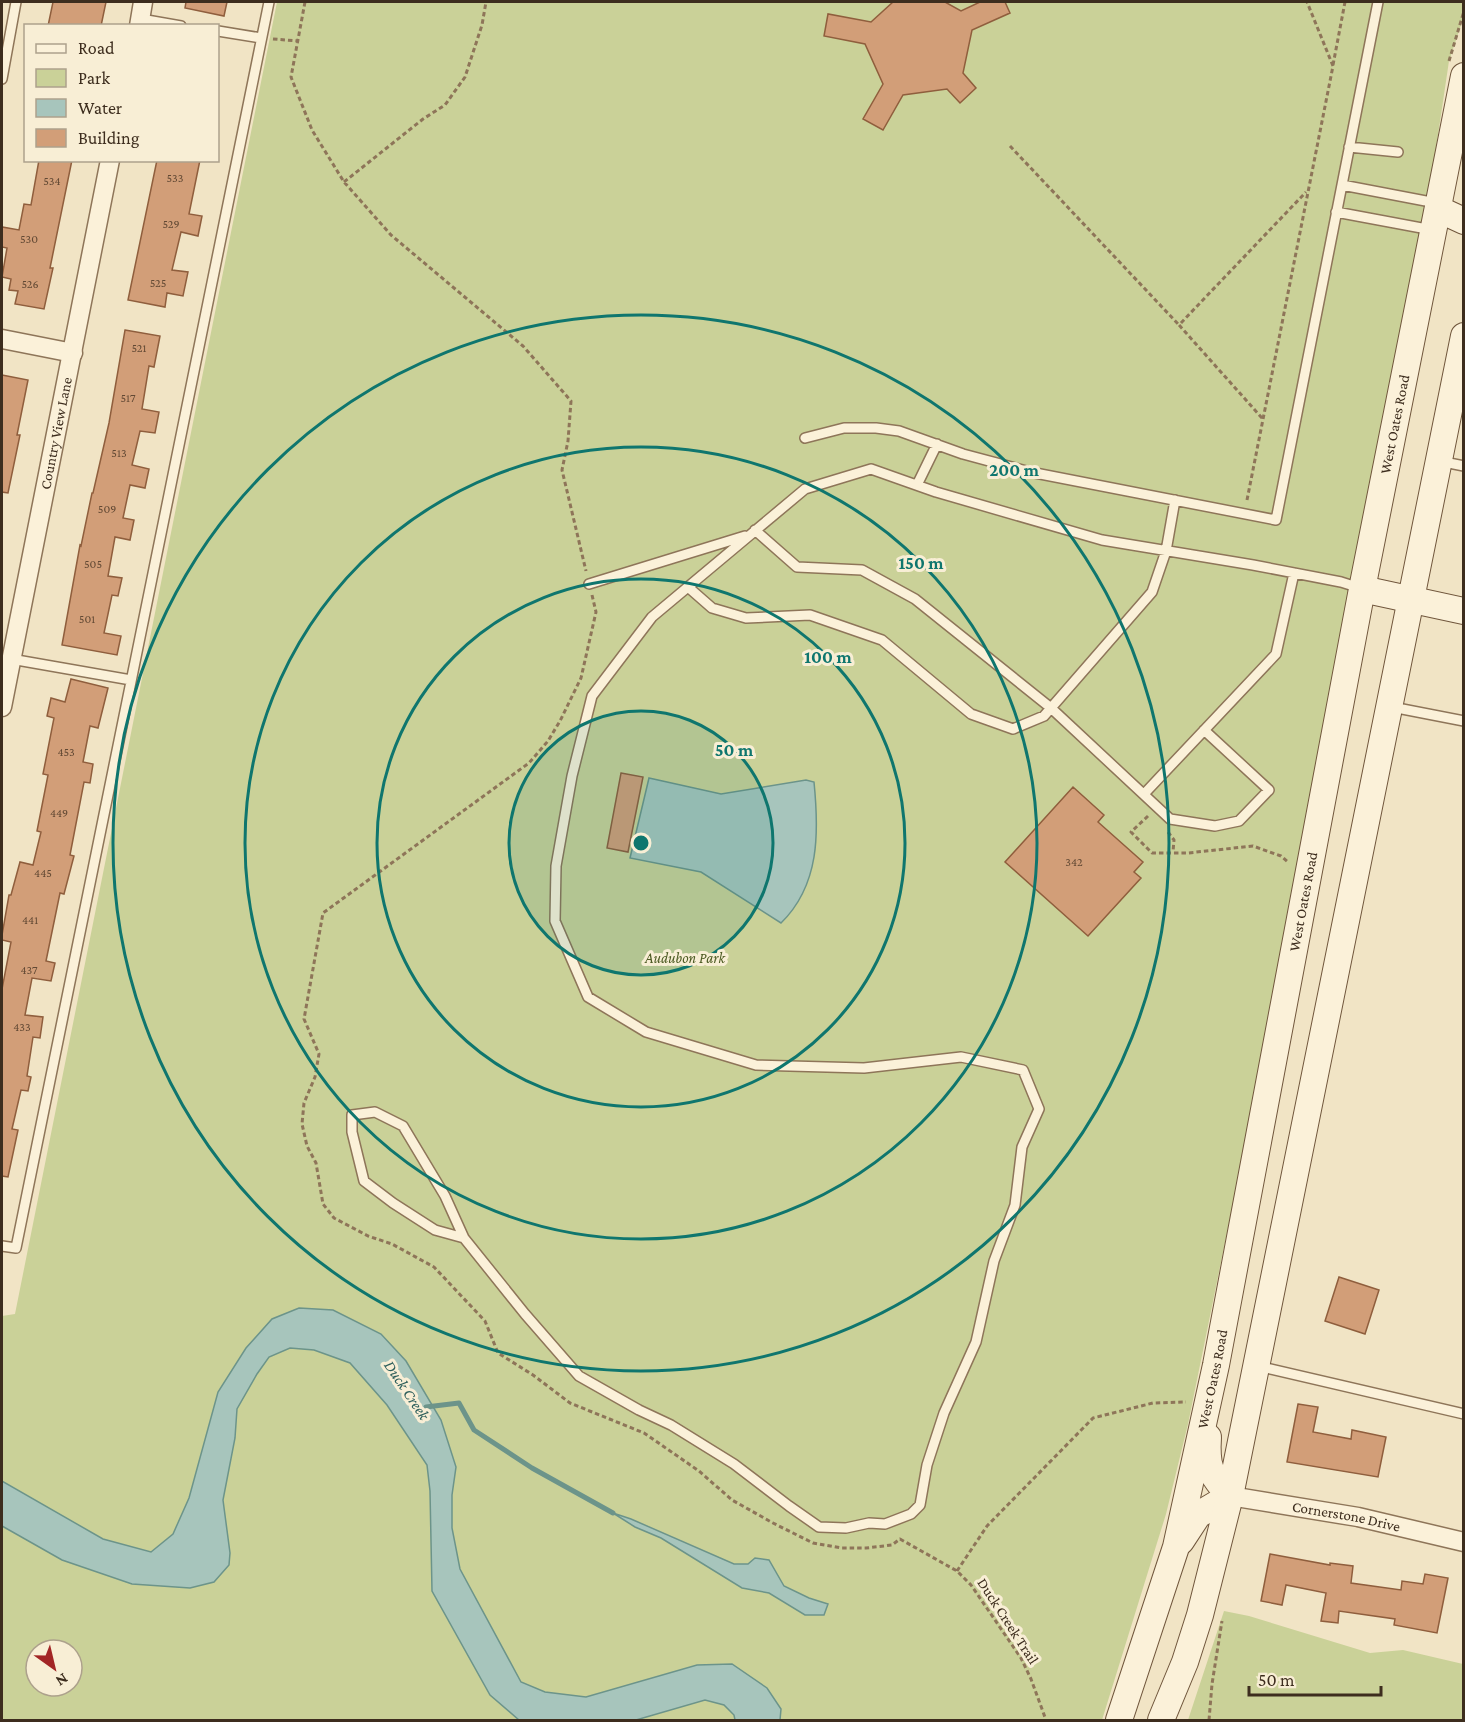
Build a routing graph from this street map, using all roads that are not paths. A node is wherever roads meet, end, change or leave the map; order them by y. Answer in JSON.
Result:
{"nodes":[{"id":1,"x":15,"y":2,"type":"edge"},
{"id":2,"x":269,"y":2,"type":"edge"},
{"id":3,"x":1378,"y":2,"type":"edge"},
{"id":4,"x":141,"y":15,"type":"edge"},
{"id":5,"x":174,"y":24,"type":"edge"},
{"id":6,"x":219,"y":31,"type":"edge"},
{"id":7,"x":261,"y":38,"type":"junction"},
{"id":8,"x":1464,"y":76,"type":"edge"},
{"id":9,"x":2,"y":79,"type":"edge"},
{"id":10,"x":1350,"y":147,"type":"junction"},
{"id":11,"x":1398,"y":152,"type":"dead end"},
{"id":12,"x":110,"y":162,"type":"edge"},
{"id":13,"x":1342,"y":184,"type":"junction"},
{"id":14,"x":1438,"y":209,"type":"junction"},
{"id":15,"x":1336,"y":212,"type":"junction"},
{"id":16,"x":1464,"y":221,"type":"edge"},
{"id":17,"x":1464,"y":336,"type":"edge"},
{"id":18,"x":2,"y":339,"type":"edge"},
{"id":19,"x":73,"y":353,"type":"junction"},
{"id":20,"x":805,"y":438,"type":"dead end"},
{"id":21,"x":937,"y":444,"type":"junction"},
{"id":22,"x":1451,"y":463,"type":"edge"},
{"id":23,"x":917,"y":485,"type":"junction"},
{"id":24,"x":1176,"y":500,"type":"junction"},
{"id":25,"x":752,"y":532,"type":"junction"},
{"id":26,"x":1166,"y":551,"type":"junction"},
{"id":27,"x":1294,"y":573,"type":"junction"},
{"id":28,"x":589,"y":584,"type":"road end"},
{"id":29,"x":688,"y":587,"type":"junction"},
{"id":30,"x":1362,"y":589,"type":"junction"},
{"id":31,"x":1411,"y":600,"type":"junction"},
{"id":32,"x":1464,"y":610,"type":"edge"},
{"id":33,"x":10,"y":659,"type":"junction"},
{"id":34,"x":131,"y":680,"type":"junction"},
{"id":35,"x":2,"y":706,"type":"edge"},
{"id":36,"x":1390,"y":707,"type":"junction"},
{"id":37,"x":1051,"y":708,"type":"junction"},
{"id":38,"x":1464,"y":721,"type":"edge"},
{"id":39,"x":1204,"y":730,"type":"junction"},
{"id":40,"x":1144,"y":794,"type":"junction"},
{"id":41,"x":464,"y":1238,"type":"junction"},
{"id":42,"x":2,"y":1245,"type":"edge"},
{"id":43,"x":1216,"y":1365,"type":"junction"},
{"id":44,"x":1256,"y":1365,"type":"junction"},
{"id":45,"x":1464,"y":1414,"type":"edge"},
{"id":46,"x":1230,"y":1496,"type":"junction"},
{"id":47,"x":1464,"y":1542,"type":"edge"},
{"id":48,"x":1176,"y":1547,"type":"junction"},
{"id":49,"x":1119,"y":1720,"type":"edge"},
{"id":50,"x":1161,"y":1720,"type":"edge"}],
"edges":[{"from":1,"to":9,"type":"lane"},
{"from":2,"to":7,"type":"lane"},
{"from":3,"to":10,"type":"lane"},
{"from":4,"to":5,"type":"lane"},
{"from":6,"to":7,"type":"lane"},
{"from":7,"to":34,"type":"lane"},
{"from":8,"to":14,"type":"main road","name":"West Oates Road"},
{"from":10,"to":11,"type":"lane"},
{"from":10,"to":13,"type":"lane"},
{"from":12,"to":19,"type":"street","name":"Country View Lane"},
{"from":13,"to":14,"type":"lane"},
{"from":13,"to":15,"type":"lane"},
{"from":14,"to":15,"type":"lane"},
{"from":14,"to":16,"type":"main road"},
{"from":14,"to":30,"type":"main road","name":"West Oates Road"},
{"from":15,"to":24,"type":"lane"},
{"from":17,"to":22,"type":"main road"},
{"from":18,"to":19,"type":"street"},
{"from":19,"to":33,"type":"street","name":"Country View Lane"},
{"from":20,"to":21,"type":"lane"},
{"from":21,"to":23,"type":"lane"},
{"from":21,"to":24,"type":"lane"},
{"from":22,"to":31,"type":"main road"},
{"from":23,"to":25,"type":"lane"},
{"from":23,"to":26,"type":"lane"},
{"from":24,"to":26,"type":"lane"},
{"from":25,"to":28,"type":"lane"},
{"from":25,"to":29,"type":"lane"},
{"from":25,"to":37,"type":"lane"},
{"from":26,"to":27,"type":"lane"},
{"from":26,"to":37,"type":"lane"},
{"from":27,"to":30,"type":"lane"},
{"from":27,"to":39,"type":"lane"},
{"from":29,"to":37,"type":"lane"},
{"from":29,"to":41,"type":"lane"},
{"from":30,"to":31,"type":"main road"},
{"from":30,"to":43,"type":"main road","name":"West Oates Road"},
{"from":31,"to":32,"type":"main road"},
{"from":31,"to":36,"type":"main road"},
{"from":33,"to":34,"type":"lane"},
{"from":33,"to":35,"type":"street","name":"Country View Lane"},
{"from":34,"to":42,"type":"lane"},
{"from":36,"to":38,"type":"lane"},
{"from":36,"to":44,"type":"main road"},
{"from":37,"to":40,"type":"lane"},
{"from":39,"to":40,"type":"lane"},
{"from":39,"to":40,"type":"lane"},
{"from":41,"to":41,"type":"lane"},
{"from":43,"to":46,"type":"main road"},
{"from":43,"to":48,"type":"main road","name":"West Oates Road"},
{"from":44,"to":45,"type":"lane"},
{"from":44,"to":46,"type":"main road"},
{"from":46,"to":47,"type":"street","name":"Cornerstone Drive"},
{"from":46,"to":48,"type":"main road"},
{"from":46,"to":50,"type":"main road"},
{"from":48,"to":49,"type":"main road","name":"West Oates Road"}]}
